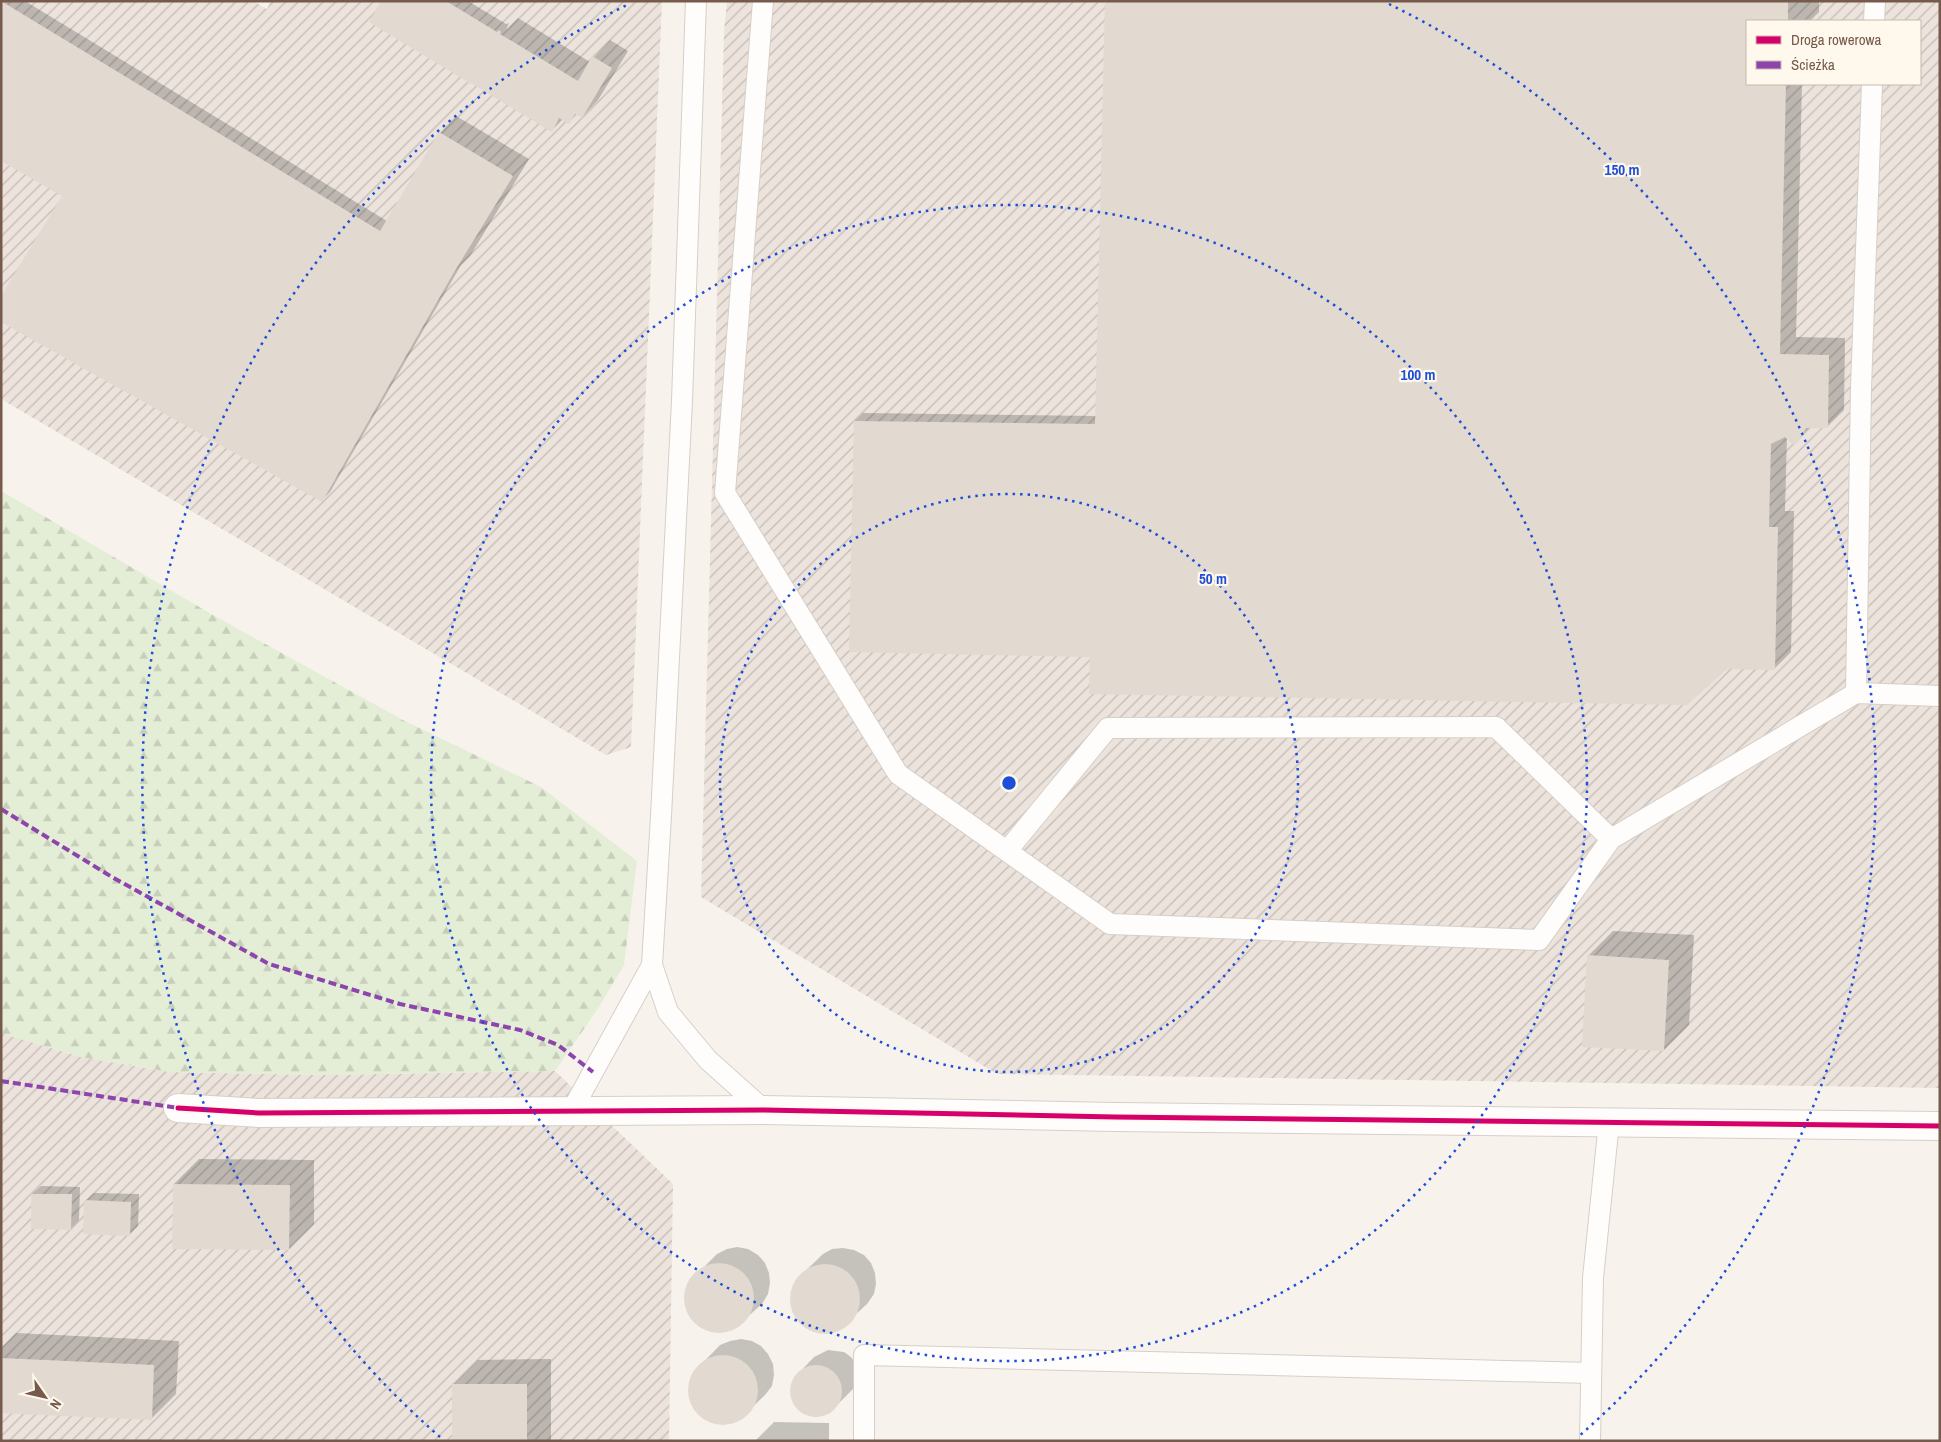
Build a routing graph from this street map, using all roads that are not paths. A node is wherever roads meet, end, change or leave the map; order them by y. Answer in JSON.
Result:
{"nodes":[{"id":1,"x":696,"y":1,"type":"edge"},
{"id":2,"x":763,"y":1,"type":"edge"},
{"id":3,"x":1875,"y":1,"type":"edge"},
{"id":4,"x":1874,"y":20,"type":"edge"},
{"id":5,"x":1872,"y":85,"type":"edge"},
{"id":6,"x":1856,"y":693,"type":"junction"},
{"id":7,"x":1940,"y":696,"type":"edge"},
{"id":8,"x":1611,"y":839,"type":"junction"},
{"id":9,"x":1007,"y":851,"type":"junction"},
{"id":10,"x":652,"y":965,"type":"junction"},
{"id":11,"x":178,"y":1108,"type":"dead end"},
{"id":12,"x":572,"y":1110,"type":"junction"},
{"id":13,"x":764,"y":1110,"type":"junction"},
{"id":14,"x":1609,"y":1122,"type":"junction"},
{"id":15,"x":1940,"y":1126,"type":"edge"},
{"id":16,"x":1592,"y":1373,"type":"junction"},
{"id":17,"x":864,"y":1441,"type":"edge"},
{"id":18,"x":1590,"y":1441,"type":"edge"}],
"edges":[{"from":1,"to":10,"type":"lane"},
{"from":2,"to":9,"type":"lane"},
{"from":3,"to":4,"type":"lane"},
{"from":5,"to":6,"type":"lane"},
{"from":6,"to":7,"type":"lane"},
{"from":6,"to":8,"type":"lane"},
{"from":8,"to":9,"type":"lane"},
{"from":8,"to":9,"type":"lane"},
{"from":10,"to":12,"type":"lane"},
{"from":10,"to":13,"type":"lane"},
{"from":11,"to":12,"type":"street"},
{"from":12,"to":13,"type":"street"},
{"from":13,"to":14,"type":"street"},
{"from":14,"to":15,"type":"street"},
{"from":14,"to":16,"type":"lane"},
{"from":16,"to":17,"type":"lane"},
{"from":16,"to":18,"type":"lane"}]}
